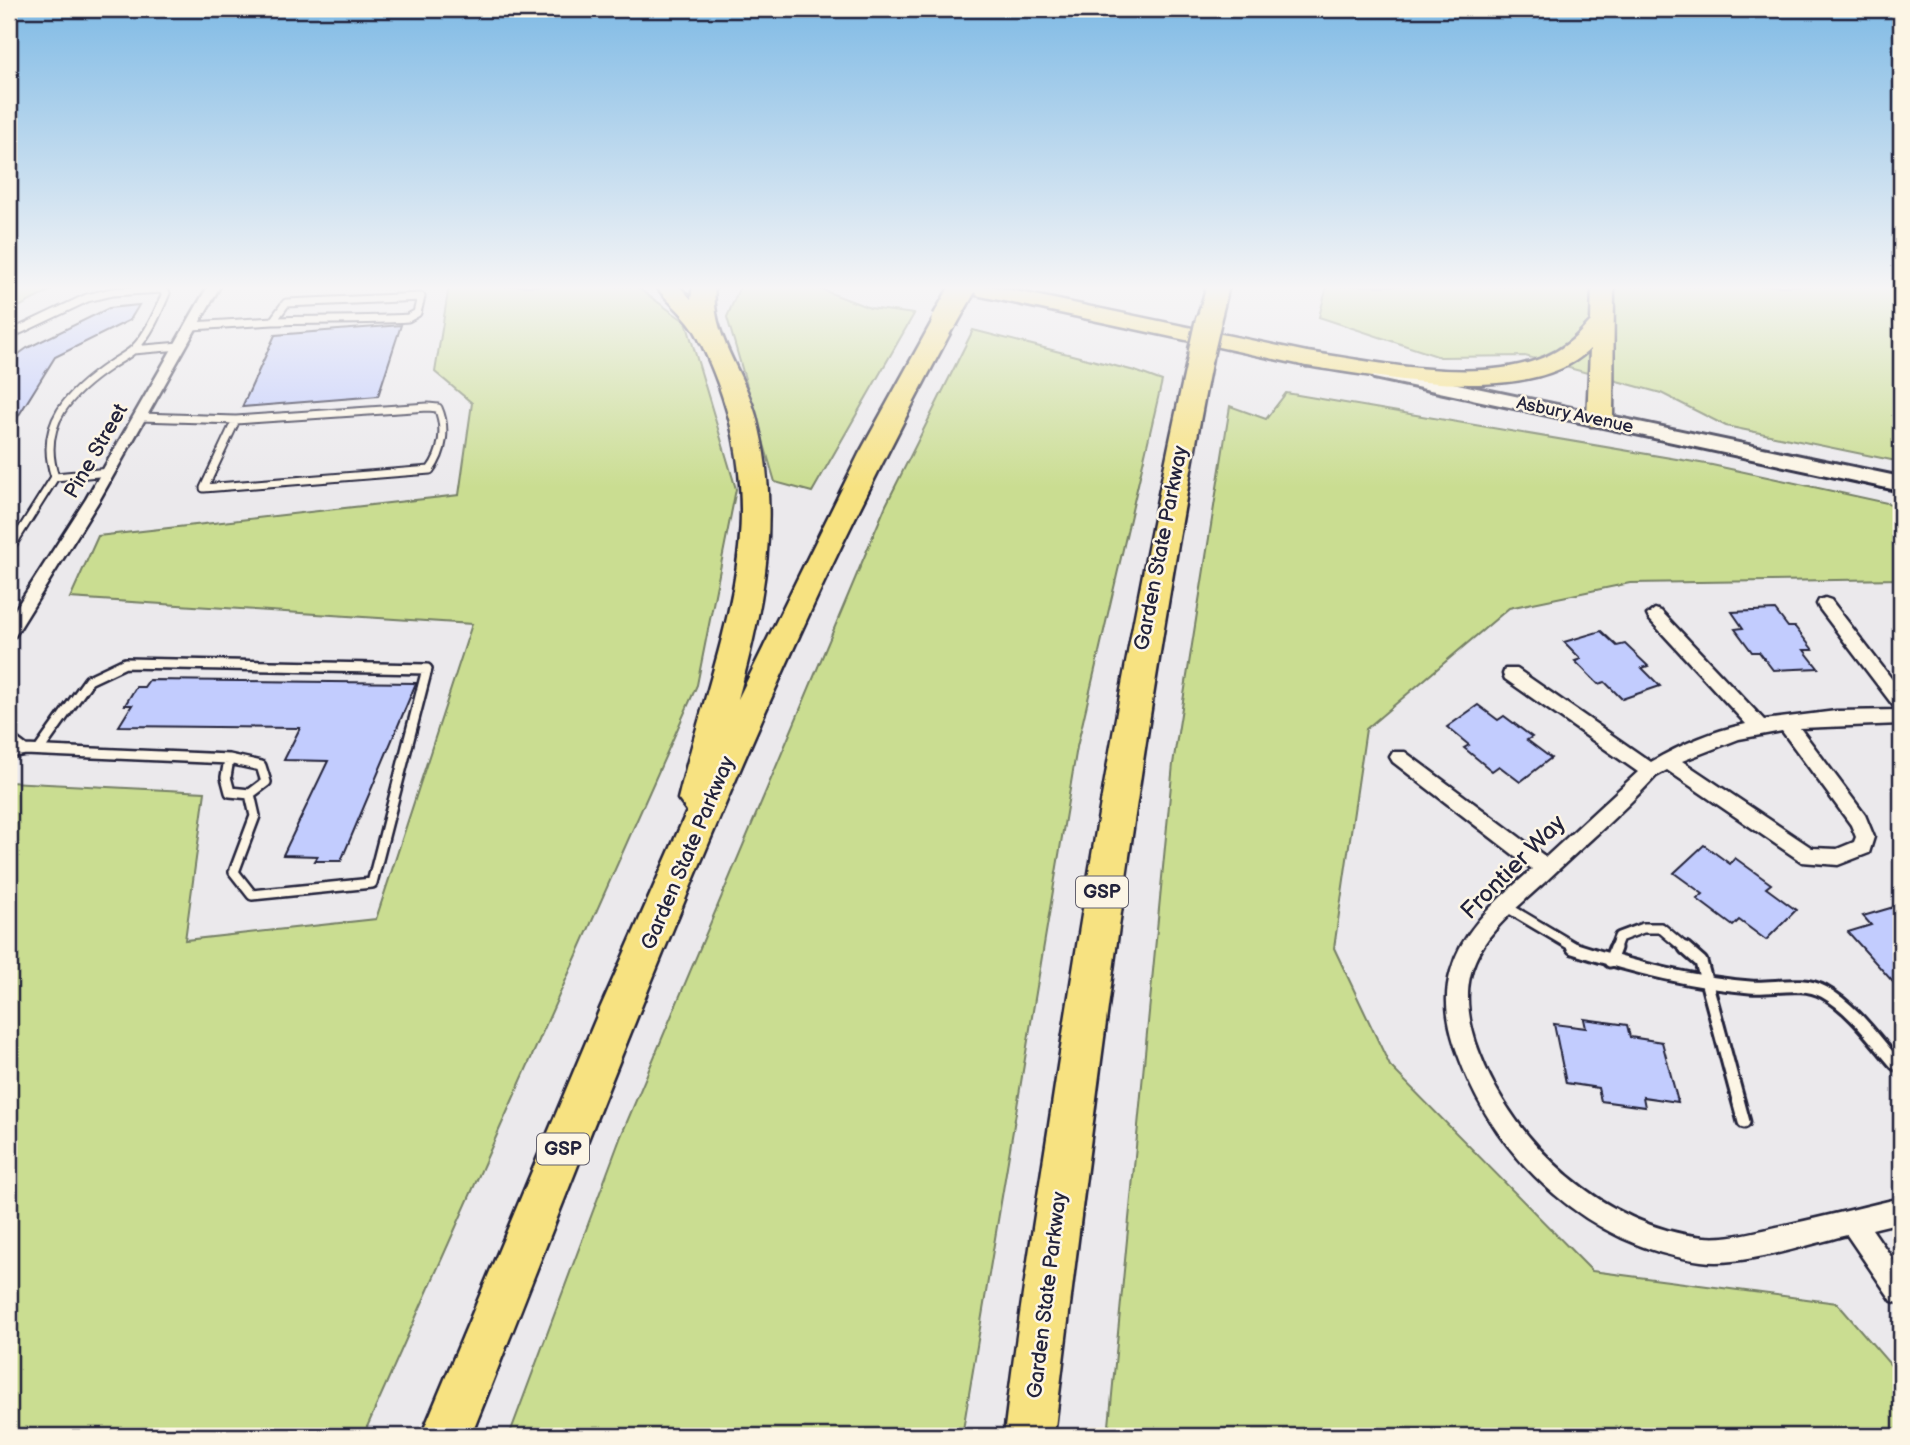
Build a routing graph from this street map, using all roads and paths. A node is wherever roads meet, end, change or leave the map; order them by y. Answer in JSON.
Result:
{"nodes":[{"id":1,"x":128,"y":353,"type":"edge"},
{"id":2,"x":176,"y":353,"type":"edge"},
{"id":3,"x":718,"y":353,"type":"edge"},
{"id":4,"x":927,"y":353,"type":"edge"},
{"id":5,"x":1201,"y":353,"type":"edge"},
{"id":6,"x":1281,"y":353,"type":"edge"},
{"id":7,"x":1569,"y":353,"type":"edge"},
{"id":8,"x":1601,"y":353,"type":"edge"},
{"id":9,"x":1307,"y":359,"type":"junction"},
{"id":10,"x":140,"y":417,"type":"junction"},
{"id":11,"x":236,"y":420,"type":"junction"},
{"id":12,"x":1600,"y":420,"type":"junction"},
{"id":13,"x":109,"y":472,"type":"junction"},
{"id":14,"x":55,"y":477,"type":"junction"},
{"id":15,"x":1901,"y":484,"type":"edge"},
{"id":16,"x":9,"y":550,"type":"edge"},
{"id":17,"x":1825,"y":604,"type":"dead end"},
{"id":18,"x":1656,"y":615,"type":"dead end"},
{"id":19,"x":9,"y":632,"type":"edge"},
{"id":20,"x":1511,"y":674,"type":"dead end"},
{"id":21,"x":1901,"y":703,"type":"edge"},
{"id":22,"x":1901,"y":718,"type":"edge"},
{"id":23,"x":1786,"y":723,"type":"junction"},
{"id":24,"x":1760,"y":727,"type":"junction"},
{"id":25,"x":9,"y":738,"type":"edge"},
{"id":26,"x":25,"y":750,"type":"junction"},
{"id":27,"x":38,"y":750,"type":"junction"},
{"id":28,"x":9,"y":753,"type":"edge"},
{"id":29,"x":1399,"y":757,"type":"dead end"},
{"id":30,"x":229,"y":759,"type":"junction"},
{"id":31,"x":1658,"y":765,"type":"junction"},
{"id":32,"x":250,"y":794,"type":"junction"},
{"id":33,"x":684,"y":862,"type":"junction"},
{"id":34,"x":1546,"y":869,"type":"junction"},
{"id":35,"x":1505,"y":906,"type":"junction"},
{"id":36,"x":1610,"y":961,"type":"junction"},
{"id":37,"x":1705,"y":983,"type":"junction"},
{"id":38,"x":1896,"y":1065,"type":"dead end"},
{"id":39,"x":1744,"y":1122,"type":"dead end"},
{"id":40,"x":1901,"y":1210,"type":"edge"},
{"id":41,"x":1853,"y":1223,"type":"junction"},
{"id":42,"x":1901,"y":1292,"type":"edge"},
{"id":43,"x":446,"y":1436,"type":"edge"},
{"id":44,"x":1029,"y":1436,"type":"edge"}],
"edges":[{"from":1,"to":14,"type":"lane"},
{"from":2,"to":10,"type":"street","name":"Pine Street"},
{"from":3,"to":33,"type":"highway"},
{"from":4,"to":33,"type":"highway","name":"Garden State Parkway","number":"GSP","bridge":true},
{"from":5,"to":44,"type":"highway","name":"Garden State Parkway","number":"GSP"},
{"from":6,"to":9,"type":"main road","name":"Asbury Avenue"},
{"from":7,"to":9,"type":"highway"},
{"from":8,"to":12,"type":"highway"},
{"from":9,"to":12,"type":"main road","name":"Asbury Avenue"},
{"from":10,"to":11,"type":"lane"},
{"from":10,"to":13,"type":"street","name":"Pine Street"},
{"from":11,"to":11,"type":"lane"},
{"from":12,"to":15,"type":"main road","name":"Asbury Avenue"},
{"from":13,"to":14,"type":"lane"},
{"from":13,"to":19,"type":"street","name":"Pine Street"},
{"from":14,"to":16,"type":"lane"},
{"from":17,"to":21,"type":"street"},
{"from":18,"to":24,"type":"street"},
{"from":20,"to":31,"type":"street"},
{"from":22,"to":23,"type":"street","name":"Frontier Way"},
{"from":23,"to":24,"type":"street","name":"Frontier Way"},
{"from":23,"to":31,"type":"street"},
{"from":24,"to":31,"type":"street","name":"Frontier Way"},
{"from":25,"to":26,"type":"lane"},
{"from":26,"to":27,"type":"lane"},
{"from":26,"to":28,"type":"lane"},
{"from":27,"to":30,"type":"lane"},
{"from":27,"to":32,"type":"lane"},
{"from":29,"to":34,"type":"street"},
{"from":30,"to":32,"type":"lane"},
{"from":30,"to":32,"type":"lane"},
{"from":31,"to":34,"type":"street","name":"Frontier Way"},
{"from":33,"to":43,"type":"highway","name":"Garden State Parkway","number":"GSP"},
{"from":34,"to":35,"type":"street","name":"Frontier Way"},
{"from":35,"to":36,"type":"lane"},
{"from":35,"to":41,"type":"street","name":"Frontier Way"},
{"from":36,"to":37,"type":"lane"},
{"from":36,"to":37,"type":"lane"},
{"from":37,"to":38,"type":"lane"},
{"from":37,"to":39,"type":"lane"},
{"from":40,"to":41,"type":"street","name":"Frontier Way"},
{"from":41,"to":42,"type":"street"}]}
